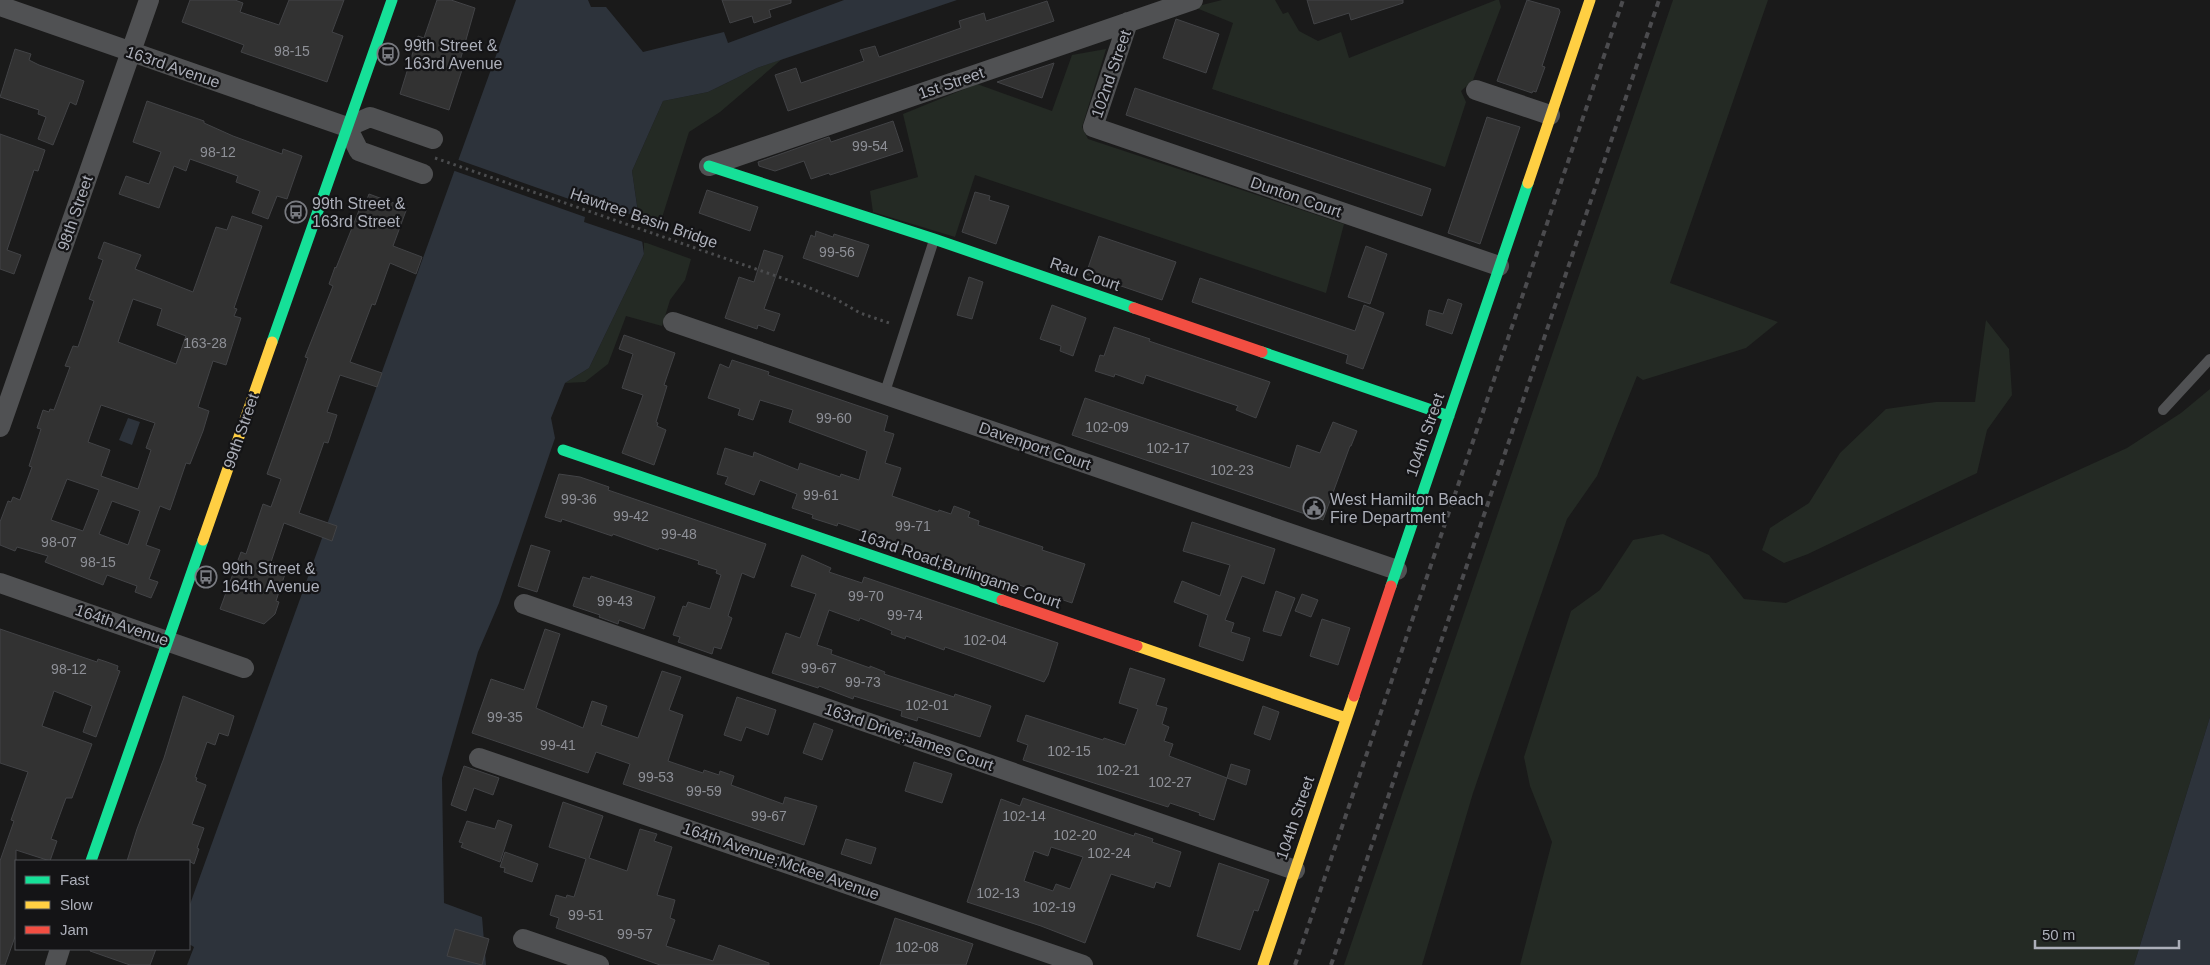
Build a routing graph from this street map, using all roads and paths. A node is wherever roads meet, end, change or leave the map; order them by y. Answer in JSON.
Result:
{"nodes":[{"id":1,"x":149,"y":0,"type":"edge"},
{"id":2,"x":392,"y":0,"type":"edge"},
{"id":3,"x":1193,"y":0,"type":"edge"},
{"id":4,"x":1590,"y":0,"type":"edge"},
{"id":5,"x":0,"y":6,"type":"edge"},
{"id":6,"x":1128,"y":22,"type":"junction"},
{"id":7,"x":131,"y":52,"type":"junction"},
{"id":8,"x":1476,"y":90,"type":"dead end"},
{"id":9,"x":1550,"y":115,"type":"junction"},
{"id":10,"x":347,"y":127,"type":"junction"},
{"id":11,"x":1093,"y":127,"type":"joint"},
{"id":12,"x":428,"y":156,"type":"junction"},
{"id":13,"x":709,"y":166,"type":"joint"},
{"id":14,"x":934,"y":240,"type":"junction"},
{"id":15,"x":1499,"y":266,"type":"junction"},
{"id":16,"x":673,"y":322,"type":"dead end"},
{"id":17,"x":906,"y":328,"type":"junction"},
{"id":18,"x":2210,"y":359,"type":"edge"},
{"id":19,"x":884,"y":395,"type":"junction"},
{"id":20,"x":2163,"y":410,"type":"dead end"},
{"id":21,"x":1449,"y":416,"type":"junction"},
{"id":22,"x":0,"y":427,"type":"edge"},
{"id":23,"x":563,"y":450,"type":"dead end"},
{"id":24,"x":1397,"y":570,"type":"junction"},
{"id":25,"x":0,"y":583,"type":"edge"},
{"id":26,"x":524,"y":604,"type":"dead end"},
{"id":27,"x":168,"y":641,"type":"junction"},
{"id":28,"x":244,"y":668,"type":"dead end"},
{"id":29,"x":1346,"y":718,"type":"junction"},
{"id":30,"x":479,"y":758,"type":"dead end"},
{"id":31,"x":91,"y":860,"type":"edge"},
{"id":32,"x":1295,"y":870,"type":"junction"},
{"id":33,"x":523,"y":939,"type":"dead end"},
{"id":34,"x":60,"y":950,"type":"edge"},
{"id":35,"x":54,"y":965,"type":"edge"},
{"id":36,"x":599,"y":965,"type":"edge"},
{"id":37,"x":1083,"y":965,"type":"edge"},
{"id":38,"x":1263,"y":965,"type":"edge"}],
"edges":[{"from":1,"to":7,"type":"street","name":"98th Street"},
{"from":2,"to":10,"type":"street","name":"99th Street"},
{"from":3,"to":6,"type":"street","name":"1st Street"},
{"from":4,"to":9,"type":"street","name":"104th Street"},
{"from":5,"to":7,"type":"street","name":"163rd Avenue"},
{"from":6,"to":11,"type":"street","name":"102nd Street"},
{"from":6,"to":13,"type":"street","name":"1st Street"},
{"from":7,"to":10,"type":"street","name":"163rd Avenue"},
{"from":7,"to":22,"type":"street","name":"98th Street"},
{"from":8,"to":9,"type":"street"},
{"from":9,"to":15,"type":"street","name":"104th Street"},
{"from":10,"to":12,"type":"street"},
{"from":10,"to":12,"type":"street"},
{"from":10,"to":27,"type":"street","name":"99th Street"},
{"from":11,"to":15,"type":"street","name":"Dunton Court"},
{"from":12,"to":17,"type":"path","name":"Hawtree Basin Bridge"},
{"from":13,"to":14,"type":"street","name":"Rau Court"},
{"from":14,"to":17,"type":"lane"},
{"from":14,"to":21,"type":"street","name":"Rau Court"},
{"from":15,"to":21,"type":"street","name":"104th Street"},
{"from":16,"to":19,"type":"street","name":"Davenport Court"},
{"from":17,"to":19,"type":"lane"},
{"from":18,"to":20,"type":"lane"},
{"from":19,"to":24,"type":"street","name":"Davenport Court"},
{"from":21,"to":24,"type":"street","name":"104th Street"},
{"from":23,"to":29,"type":"street","name":"163rd Road;Burlingame Court"},
{"from":24,"to":29,"type":"street","name":"104th Street"},
{"from":25,"to":27,"type":"street","name":"164th Avenue"},
{"from":26,"to":32,"type":"street","name":"163rd Drive;James Court"},
{"from":27,"to":28,"type":"street","name":"164th Avenue"},
{"from":27,"to":31,"type":"street","name":"99th Street"},
{"from":29,"to":32,"type":"street","name":"104th Street"},
{"from":30,"to":37,"type":"street","name":"164th Avenue;Mckee Avenue"},
{"from":32,"to":38,"type":"street","name":"104th Street"},
{"from":33,"to":36,"type":"street"},
{"from":34,"to":35,"type":"street"}]}
